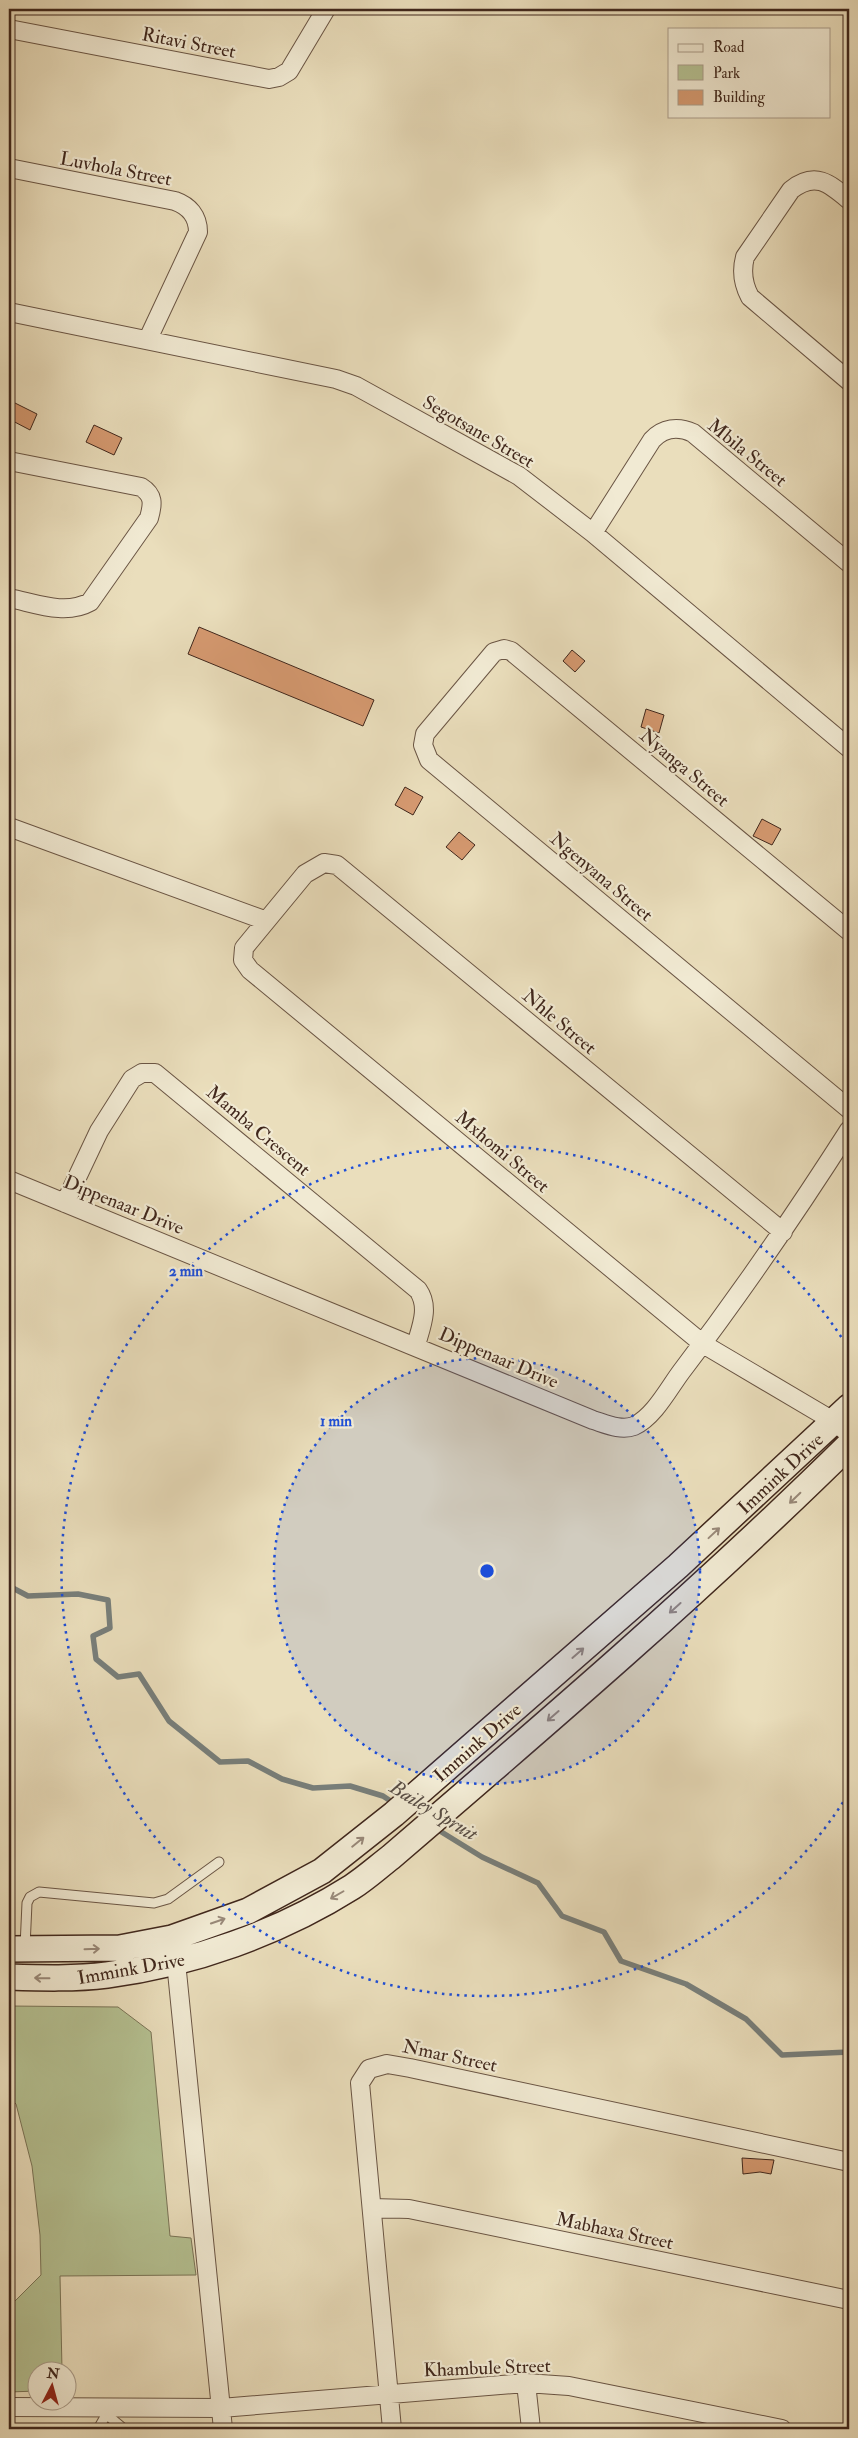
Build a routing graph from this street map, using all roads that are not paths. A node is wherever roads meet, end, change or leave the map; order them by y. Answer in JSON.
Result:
{"nodes":[{"id":1,"x":326,"y":9,"type":"edge"},
{"id":2,"x":9,"y":29,"type":"edge"},
{"id":3,"x":9,"y":168,"type":"edge"},
{"id":4,"x":849,"y":200,"type":"edge"},
{"id":5,"x":9,"y":312,"type":"edge"},
{"id":6,"x":148,"y":339,"type":"junction"},
{"id":7,"x":849,"y":381,"type":"edge"},
{"id":8,"x":9,"y":461,"type":"edge"},
{"id":9,"x":593,"y":533,"type":"junction"},
{"id":10,"x":849,"y":563,"type":"edge"},
{"id":11,"x":9,"y":598,"type":"edge"},
{"id":12,"x":491,"y":656,"type":"joint"},
{"id":13,"x":849,"y":748,"type":"edge"},
{"id":14,"x":9,"y":827,"type":"edge"},
{"id":15,"x":305,"y":874,"type":"joint"},
{"id":16,"x":264,"y":920,"type":"junction"},
{"id":17,"x":849,"y":931,"type":"edge"},
{"id":18,"x":849,"y":1109,"type":"edge"},
{"id":19,"x":849,"y":1130,"type":"edge"},
{"id":20,"x":9,"y":1180,"type":"edge"},
{"id":21,"x":65,"y":1203,"type":"junction"},
{"id":22,"x":783,"y":1232,"type":"junction"},
{"id":23,"x":702,"y":1344,"type":"junction"},
{"id":24,"x":416,"y":1345,"type":"junction"},
{"id":25,"x":844,"y":1421,"type":"edge"},
{"id":26,"x":849,"y":1445,"type":"edge"},
{"id":27,"x":219,"y":1862,"type":"dead end"},
{"id":28,"x":172,"y":1938,"type":"junction"},
{"id":29,"x":17,"y":1949,"type":"edge"},
{"id":30,"x":177,"y":1963,"type":"junction"},
{"id":31,"x":9,"y":1977,"type":"edge"},
{"id":32,"x":849,"y":2162,"type":"edge"},
{"id":33,"x":372,"y":2208,"type":"junction"},
{"id":34,"x":849,"y":2300,"type":"edge"},
{"id":35,"x":526,"y":2383,"type":"junction"},
{"id":36,"x":389,"y":2393,"type":"junction"},
{"id":37,"x":9,"y":2407,"type":"edge"},
{"id":38,"x":220,"y":2408,"type":"junction"},
{"id":39,"x":102,"y":2411,"type":"junction"},
{"id":40,"x":98,"y":2429,"type":"edge"},
{"id":41,"x":124,"y":2429,"type":"edge"},
{"id":42,"x":223,"y":2429,"type":"edge"},
{"id":43,"x":392,"y":2429,"type":"edge"},
{"id":44,"x":531,"y":2429,"type":"edge"},
{"id":45,"x":782,"y":2429,"type":"edge"}],
"edges":[{"from":1,"to":2,"type":"street","name":"Ritavi Street"},
{"from":3,"to":6,"type":"street","name":"Luvhola Street"},
{"from":4,"to":7,"type":"street"},
{"from":5,"to":6,"type":"street","name":"Segotsane Street"},
{"from":6,"to":9,"type":"street","name":"Segotsane Street"},
{"from":8,"to":11,"type":"street"},
{"from":9,"to":10,"type":"street","name":"Mbila Street"},
{"from":9,"to":13,"type":"street","name":"Segotsane Street"},
{"from":12,"to":17,"type":"street","name":"Nyanga Street"},
{"from":12,"to":18,"type":"street","name":"Ngenyana Street"},
{"from":14,"to":16,"type":"street"},
{"from":15,"to":16,"type":"street","name":"Mxhomi Street"},
{"from":15,"to":22,"type":"street","name":"Nhle Street"},
{"from":16,"to":23,"type":"street","name":"Mxhomi Street"},
{"from":19,"to":22,"type":"street","name":"Dippenaar Drive"},
{"from":20,"to":21,"type":"street","name":"Dippenaar Drive"},
{"from":21,"to":24,"type":"street","name":"Dippenaar Drive"},
{"from":21,"to":24,"type":"street","name":"Mamba Crescent"},
{"from":22,"to":23,"type":"street","name":"Dippenaar Drive"},
{"from":23,"to":24,"type":"street","name":"Dippenaar Drive"},
{"from":23,"to":25,"type":"street","name":"Mxhomi Street"},
{"from":28,"to":25,"type":"main road","name":"Immink Drive","one_way":true},
{"from":26,"to":30,"type":"main road","name":"Immink Drive","one_way":true},
{"from":27,"to":29,"type":"lane"},
{"from":29,"to":28,"type":"main road","name":"Immink Drive","one_way":true},
{"from":28,"to":30,"type":"street"},
{"from":30,"to":31,"type":"main road","name":"Immink Drive","one_way":true},
{"from":30,"to":38,"type":"street"},
{"from":32,"to":33,"type":"street","name":"Nmar Street"},
{"from":33,"to":34,"type":"street","name":"Mabhaxa Street"},
{"from":33,"to":36,"type":"street","name":"Nmar Street"},
{"from":35,"to":36,"type":"street","name":"Khambule Street"},
{"from":35,"to":44,"type":"street"},
{"from":35,"to":45,"type":"street","name":"Khambule Street"},
{"from":36,"to":38,"type":"street","name":"Khambule Street"},
{"from":36,"to":43,"type":"street","name":"Nmar Street"},
{"from":37,"to":39,"type":"street","name":"Khambule Street"},
{"from":38,"to":39,"type":"street","name":"Khambule Street"},
{"from":38,"to":42,"type":"street"},
{"from":39,"to":40,"type":"lane"},
{"from":39,"to":41,"type":"lane"}]}
